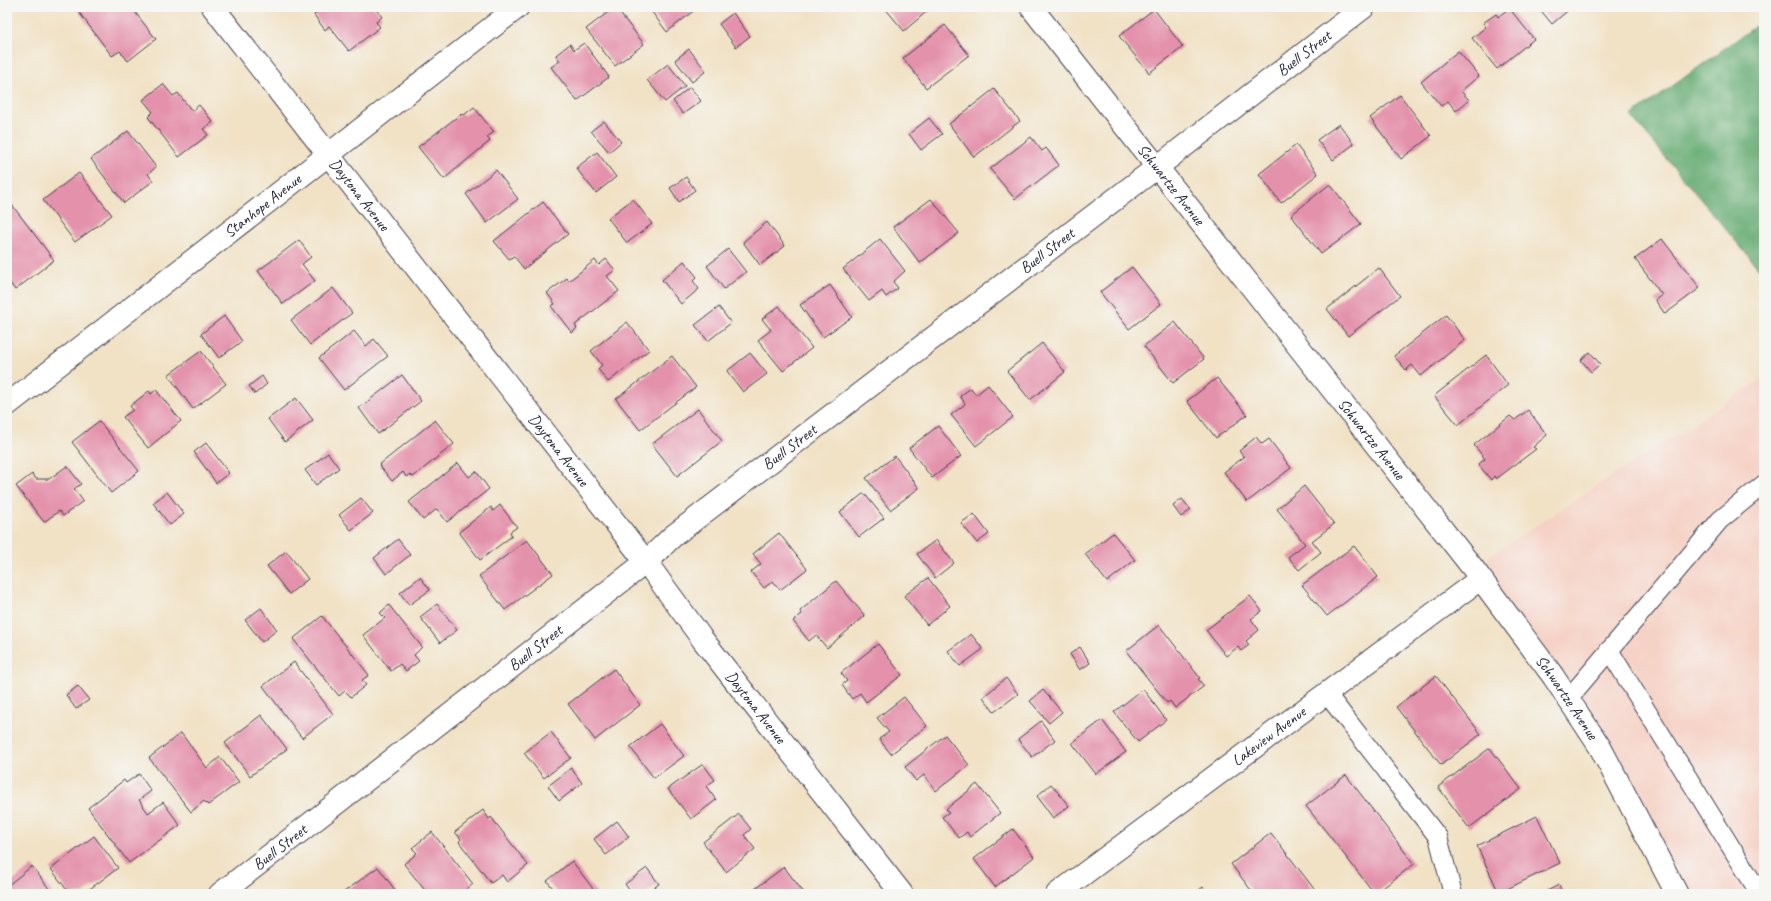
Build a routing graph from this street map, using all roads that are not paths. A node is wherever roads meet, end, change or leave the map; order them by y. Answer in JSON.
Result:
{"nodes":[{"id":1,"x":213,"y":7,"type":"edge"},
{"id":2,"x":518,"y":7,"type":"edge"},
{"id":3,"x":1031,"y":7,"type":"edge"},
{"id":4,"x":1364,"y":7,"type":"edge"},
{"id":5,"x":328,"y":155,"type":"junction"},
{"id":6,"x":1156,"y":168,"type":"junction"},
{"id":7,"x":7,"y":405,"type":"edge"},
{"id":8,"x":1764,"y":484,"type":"edge"},
{"id":9,"x":646,"y":562,"type":"junction"},
{"id":10,"x":1480,"y":579,"type":"junction"},
{"id":11,"x":1608,"y":650,"type":"junction"},
{"id":12,"x":1326,"y":693,"type":"junction"},
{"id":13,"x":1568,"y":698,"type":"junction"},
{"id":14,"x":220,"y":894,"type":"edge"},
{"id":15,"x":902,"y":894,"type":"edge"},
{"id":16,"x":1057,"y":894,"type":"edge"},
{"id":17,"x":1453,"y":894,"type":"edge"},
{"id":18,"x":1677,"y":894,"type":"edge"},
{"id":19,"x":1760,"y":894,"type":"edge"}],
"edges":[{"from":1,"to":5,"type":"street","name":"Daytona Avenue"},
{"from":2,"to":5,"type":"street","name":"Stanhope Avenue"},
{"from":3,"to":6,"type":"street","name":"Schwartze Avenue"},
{"from":4,"to":6,"type":"street","name":"Buell Street"},
{"from":5,"to":7,"type":"street","name":"Stanhope Avenue"},
{"from":5,"to":9,"type":"street","name":"Daytona Avenue"},
{"from":6,"to":9,"type":"street","name":"Buell Street"},
{"from":6,"to":10,"type":"street","name":"Schwartze Avenue"},
{"from":8,"to":11,"type":"lane"},
{"from":9,"to":14,"type":"street","name":"Buell Street"},
{"from":9,"to":15,"type":"street","name":"Daytona Avenue"},
{"from":10,"to":12,"type":"street","name":"Lakeview Avenue"},
{"from":10,"to":13,"type":"street","name":"Schwartze Avenue"},
{"from":11,"to":13,"type":"lane"},
{"from":11,"to":19,"type":"lane"},
{"from":12,"to":16,"type":"street","name":"Lakeview Avenue"},
{"from":12,"to":17,"type":"lane"},
{"from":13,"to":18,"type":"street","name":"Schwartze Avenue"}]}
